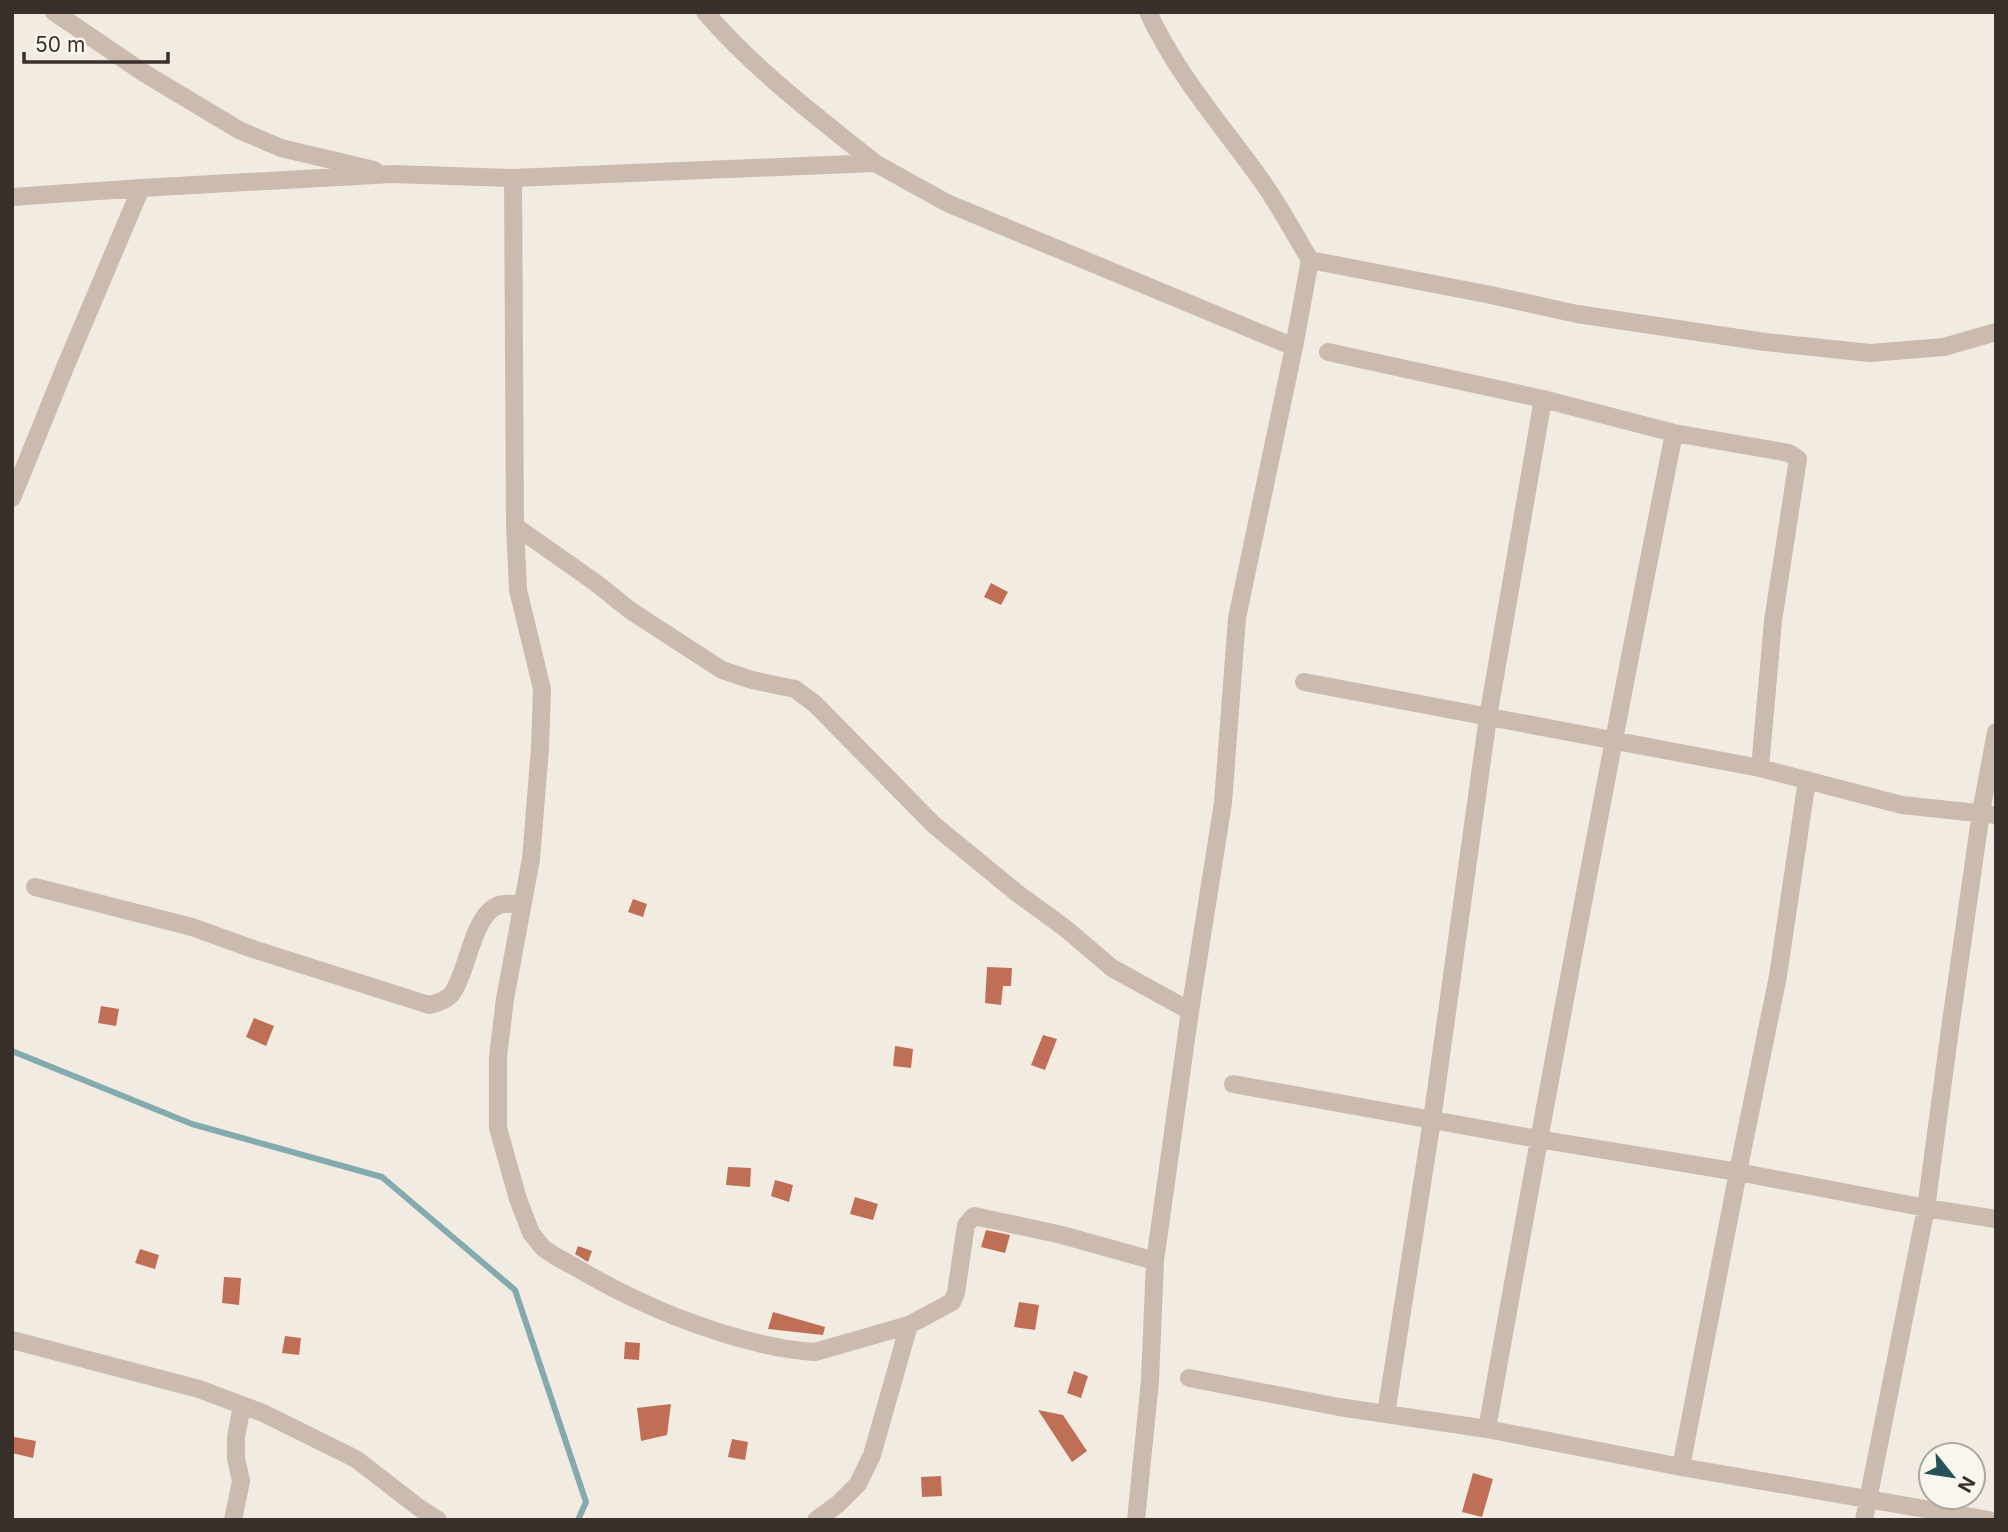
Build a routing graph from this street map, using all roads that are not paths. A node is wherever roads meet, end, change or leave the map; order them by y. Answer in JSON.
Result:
{"nodes":[{"id":1,"x":54,"y":12,"type":"edge"},
{"id":2,"x":705,"y":12,"type":"edge"},
{"id":3,"x":1148,"y":12,"type":"edge"},
{"id":4,"x":875,"y":163,"type":"junction"},
{"id":5,"x":393,"y":174,"type":"junction"},
{"id":6,"x":513,"y":178,"type":"junction"},
{"id":7,"x":141,"y":188,"type":"junction"},
{"id":8,"x":12,"y":197,"type":"edge"},
{"id":9,"x":1311,"y":260,"type":"junction"},
{"id":10,"x":1996,"y":332,"type":"edge"},
{"id":11,"x":1294,"y":347,"type":"junction"},
{"id":12,"x":1328,"y":352,"type":"dead end"},
{"id":13,"x":1543,"y":399,"type":"junction"},
{"id":14,"x":1674,"y":433,"type":"junction"},
{"id":15,"x":12,"y":498,"type":"edge"},
{"id":16,"x":515,"y":527,"type":"junction"},
{"id":17,"x":1304,"y":682,"type":"dead end"},
{"id":18,"x":1488,"y":717,"type":"junction"},
{"id":19,"x":1996,"y":732,"type":"edge"},
{"id":20,"x":1613,"y":740,"type":"junction"},
{"id":21,"x":1760,"y":768,"type":"junction"},
{"id":22,"x":1807,"y":780,"type":"junction"},
{"id":23,"x":1989,"y":814,"type":"edge"},
{"id":24,"x":35,"y":887,"type":"dead end"},
{"id":25,"x":522,"y":904,"type":"junction"},
{"id":26,"x":1190,"y":1011,"type":"junction"},
{"id":27,"x":1233,"y":1084,"type":"dead end"},
{"id":28,"x":1432,"y":1120,"type":"junction"},
{"id":29,"x":1538,"y":1139,"type":"junction"},
{"id":30,"x":1738,"y":1172,"type":"junction"},
{"id":31,"x":1926,"y":1208,"type":"junction"},
{"id":32,"x":1996,"y":1219,"type":"edge"},
{"id":33,"x":1155,"y":1261,"type":"junction"},
{"id":34,"x":909,"y":1325,"type":"junction"},
{"id":35,"x":12,"y":1340,"type":"edge"},
{"id":36,"x":1189,"y":1378,"type":"dead end"},
{"id":37,"x":242,"y":1406,"type":"junction"},
{"id":38,"x":1386,"y":1414,"type":"junction"},
{"id":39,"x":1487,"y":1429,"type":"junction"},
{"id":40,"x":1681,"y":1467,"type":"junction"},
{"id":41,"x":1868,"y":1498,"type":"junction"},
{"id":42,"x":233,"y":1520,"type":"edge"},
{"id":43,"x":438,"y":1520,"type":"edge"},
{"id":44,"x":816,"y":1520,"type":"edge"},
{"id":45,"x":1136,"y":1520,"type":"edge"},
{"id":46,"x":1864,"y":1520,"type":"edge"},
{"id":47,"x":1989,"y":1520,"type":"edge"}],
"edges":[{"from":1,"to":5,"type":"street"},
{"from":2,"to":4,"type":"street"},
{"from":3,"to":9,"type":"street"},
{"from":4,"to":6,"type":"street"},
{"from":4,"to":11,"type":"street"},
{"from":5,"to":6,"type":"street"},
{"from":5,"to":7,"type":"street"},
{"from":6,"to":16,"type":"street"},
{"from":7,"to":8,"type":"street"},
{"from":7,"to":15,"type":"street"},
{"from":9,"to":10,"type":"street"},
{"from":9,"to":11,"type":"street"},
{"from":11,"to":26,"type":"street"},
{"from":12,"to":13,"type":"street"},
{"from":13,"to":14,"type":"street"},
{"from":13,"to":18,"type":"street"},
{"from":14,"to":20,"type":"street"},
{"from":14,"to":21,"type":"street"},
{"from":16,"to":25,"type":"street"},
{"from":16,"to":26,"type":"street"},
{"from":17,"to":18,"type":"street"},
{"from":18,"to":20,"type":"street"},
{"from":18,"to":28,"type":"street"},
{"from":19,"to":23,"type":"street"},
{"from":20,"to":21,"type":"street"},
{"from":20,"to":29,"type":"street"},
{"from":21,"to":22,"type":"street"},
{"from":22,"to":23,"type":"street"},
{"from":22,"to":30,"type":"street"},
{"from":23,"to":31,"type":"street"},
{"from":24,"to":25,"type":"street"},
{"from":25,"to":34,"type":"street"},
{"from":26,"to":33,"type":"street"},
{"from":27,"to":28,"type":"street"},
{"from":28,"to":29,"type":"street"},
{"from":28,"to":38,"type":"street"},
{"from":29,"to":30,"type":"street"},
{"from":29,"to":39,"type":"street"},
{"from":30,"to":31,"type":"street"},
{"from":30,"to":40,"type":"street"},
{"from":31,"to":32,"type":"street"},
{"from":31,"to":41,"type":"street"},
{"from":33,"to":34,"type":"street"},
{"from":33,"to":45,"type":"street"},
{"from":34,"to":44,"type":"street"},
{"from":35,"to":37,"type":"street"},
{"from":36,"to":38,"type":"street"},
{"from":37,"to":42,"type":"street"},
{"from":37,"to":43,"type":"street"},
{"from":38,"to":39,"type":"street"},
{"from":39,"to":40,"type":"street"},
{"from":40,"to":41,"type":"street"},
{"from":41,"to":46,"type":"street"},
{"from":41,"to":47,"type":"street"}]}
